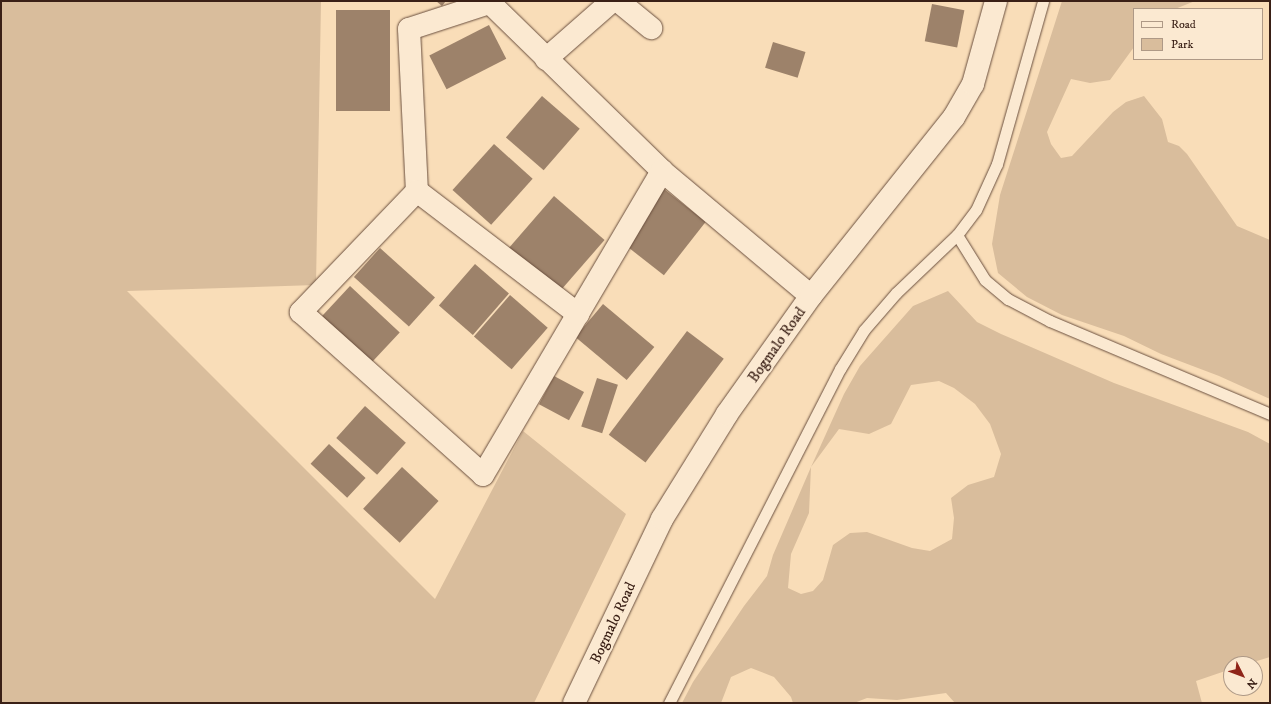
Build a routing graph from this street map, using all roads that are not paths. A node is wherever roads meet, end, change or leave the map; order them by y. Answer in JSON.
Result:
{"nodes":[{"id":1,"x":612,"y":1,"type":"edge"},
{"id":2,"x":618,"y":1,"type":"edge"},
{"id":3,"x":996,"y":1,"type":"edge"},
{"id":4,"x":1043,"y":1,"type":"edge"},
{"id":5,"x":489,"y":2,"type":"edge"},
{"id":6,"x":652,"y":28,"type":"dead end"},
{"id":7,"x":546,"y":59,"type":"junction"},
{"id":8,"x":662,"y":170,"type":"junction"},
{"id":9,"x":418,"y":191,"type":"junction"},
{"id":10,"x":957,"y":235,"type":"junction"},
{"id":11,"x":811,"y":296,"type":"junction"},
{"id":12,"x":578,"y":314,"type":"junction"},
{"id":13,"x":1270,"y":414,"type":"edge"},
{"id":14,"x":574,"y":703,"type":"edge"},
{"id":15,"x":669,"y":703,"type":"edge"}],
"edges":[{"from":1,"to":7,"type":"street"},
{"from":2,"to":6,"type":"street"},
{"from":3,"to":11,"type":"street","name":"Bogmalo Road"},
{"from":4,"to":10,"type":"lane"},
{"from":5,"to":7,"type":"street"},
{"from":5,"to":9,"type":"street"},
{"from":7,"to":8,"type":"street"},
{"from":8,"to":11,"type":"street"},
{"from":8,"to":12,"type":"street"},
{"from":9,"to":12,"type":"street"},
{"from":9,"to":12,"type":"street"},
{"from":10,"to":13,"type":"lane"},
{"from":10,"to":15,"type":"lane"},
{"from":11,"to":14,"type":"street","name":"Bogmalo Road"}]}
